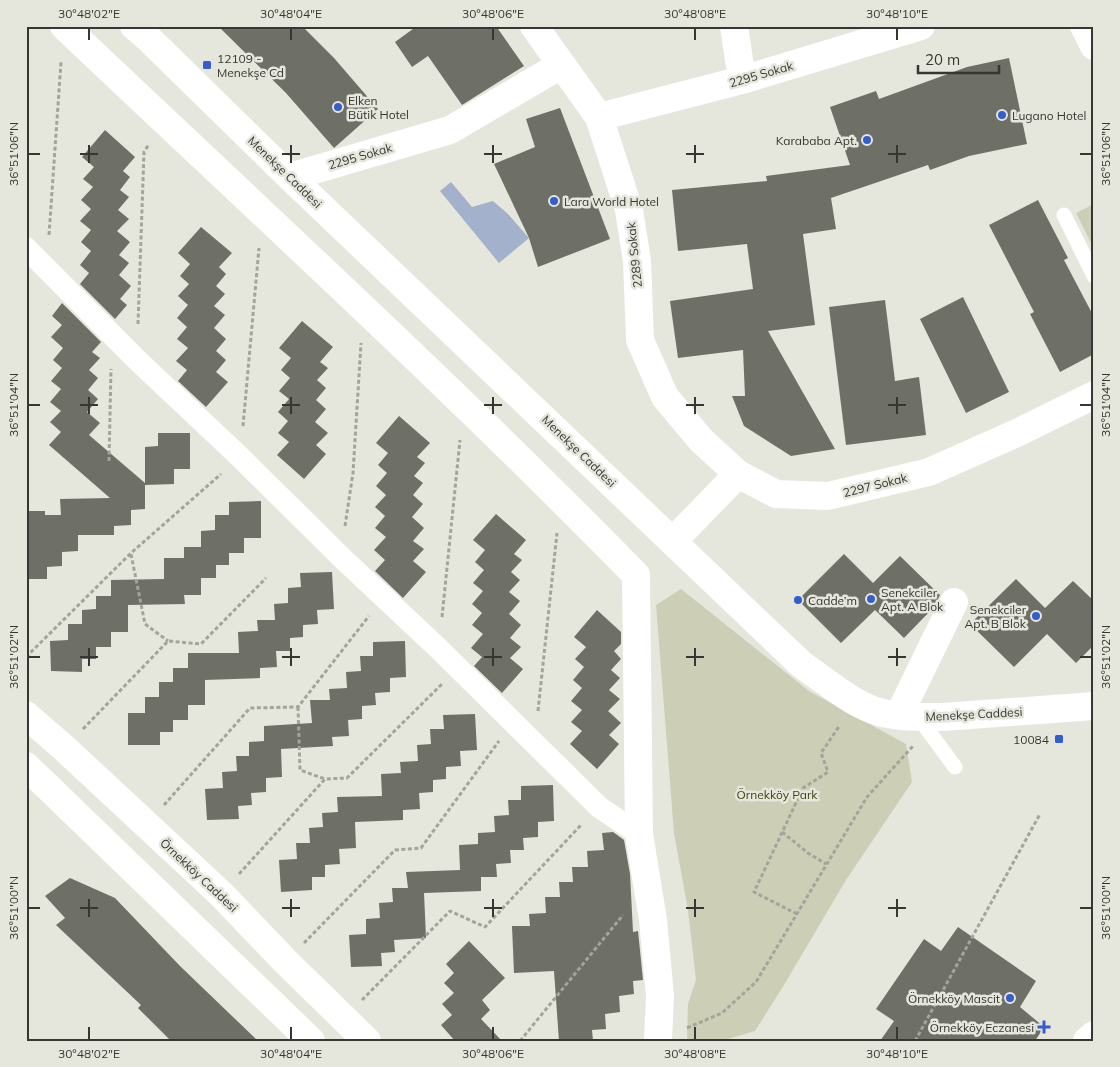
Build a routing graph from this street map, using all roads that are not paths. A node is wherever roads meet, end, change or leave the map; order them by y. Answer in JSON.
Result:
{"nodes":[{"id":1,"x":64,"y":26,"type":"edge"},
{"id":2,"x":134,"y":26,"type":"edge"},
{"id":3,"x":534,"y":26,"type":"edge"},
{"id":4,"x":734,"y":26,"type":"edge"},
{"id":5,"x":921,"y":26,"type":"edge"},
{"id":6,"x":1084,"y":26,"type":"edge"},
{"id":7,"x":1094,"y":46,"type":"edge"},
{"id":8,"x":561,"y":65,"type":"junction"},
{"id":9,"x":742,"y":80,"type":"junction"},
{"id":10,"x":599,"y":117,"type":"junction"},
{"id":11,"x":290,"y":176,"type":"junction"},
{"id":12,"x":1064,"y":214,"type":"dead end"},
{"id":13,"x":26,"y":248,"type":"edge"},
{"id":14,"x":1094,"y":276,"type":"edge"},
{"id":15,"x":1094,"y":395,"type":"edge"},
{"id":16,"x":738,"y":474,"type":"junction"},
{"id":17,"x":673,"y":541,"type":"junction"},
{"id":18,"x":954,"y":602,"type":"dead end"},
{"id":19,"x":1094,"y":706,"type":"edge"},
{"id":20,"x":26,"y":715,"type":"edge"},
{"id":21,"x":915,"y":720,"type":"junction"},
{"id":22,"x":26,"y":766,"type":"edge"},
{"id":23,"x":955,"y":767,"type":"dead end"},
{"id":24,"x":639,"y":834,"type":"junction"},
{"id":25,"x":1094,"y":1035,"type":"edge"},
{"id":26,"x":659,"y":1040,"type":"edge"},
{"id":27,"x":311,"y":1041,"type":"edge"},
{"id":28,"x":367,"y":1041,"type":"edge"},
{"id":29,"x":1087,"y":1041,"type":"edge"}],
"edges":[{"from":1,"to":24,"type":"street"},
{"from":2,"to":11,"type":"street","name":"Menekşe Caddesi"},
{"from":3,"to":8,"type":"street","name":"2289 Sokak"},
{"from":4,"to":9,"type":"street"},
{"from":5,"to":9,"type":"street","name":"2295 Sokak"},
{"from":6,"to":7,"type":"street"},
{"from":8,"to":10,"type":"street","name":"2289 Sokak"},
{"from":8,"to":11,"type":"street","name":"2295 Sokak"},
{"from":9,"to":10,"type":"street","name":"2295 Sokak"},
{"from":10,"to":16,"type":"street","name":"2289 Sokak"},
{"from":11,"to":17,"type":"street","name":"Menekşe Caddesi"},
{"from":12,"to":14,"type":"lane"},
{"from":13,"to":24,"type":"street"},
{"from":15,"to":16,"type":"street","name":"2297 Sokak"},
{"from":16,"to":17,"type":"street"},
{"from":17,"to":21,"type":"street","name":"Menekşe Caddesi"},
{"from":18,"to":21,"type":"street"},
{"from":19,"to":21,"type":"street","name":"Menekşe Caddesi"},
{"from":20,"to":28,"type":"street","name":"Örnekköy Caddesi"},
{"from":21,"to":23,"type":"lane"},
{"from":22,"to":27,"type":"street"},
{"from":24,"to":26,"type":"street"},
{"from":25,"to":29,"type":"street"}]}
